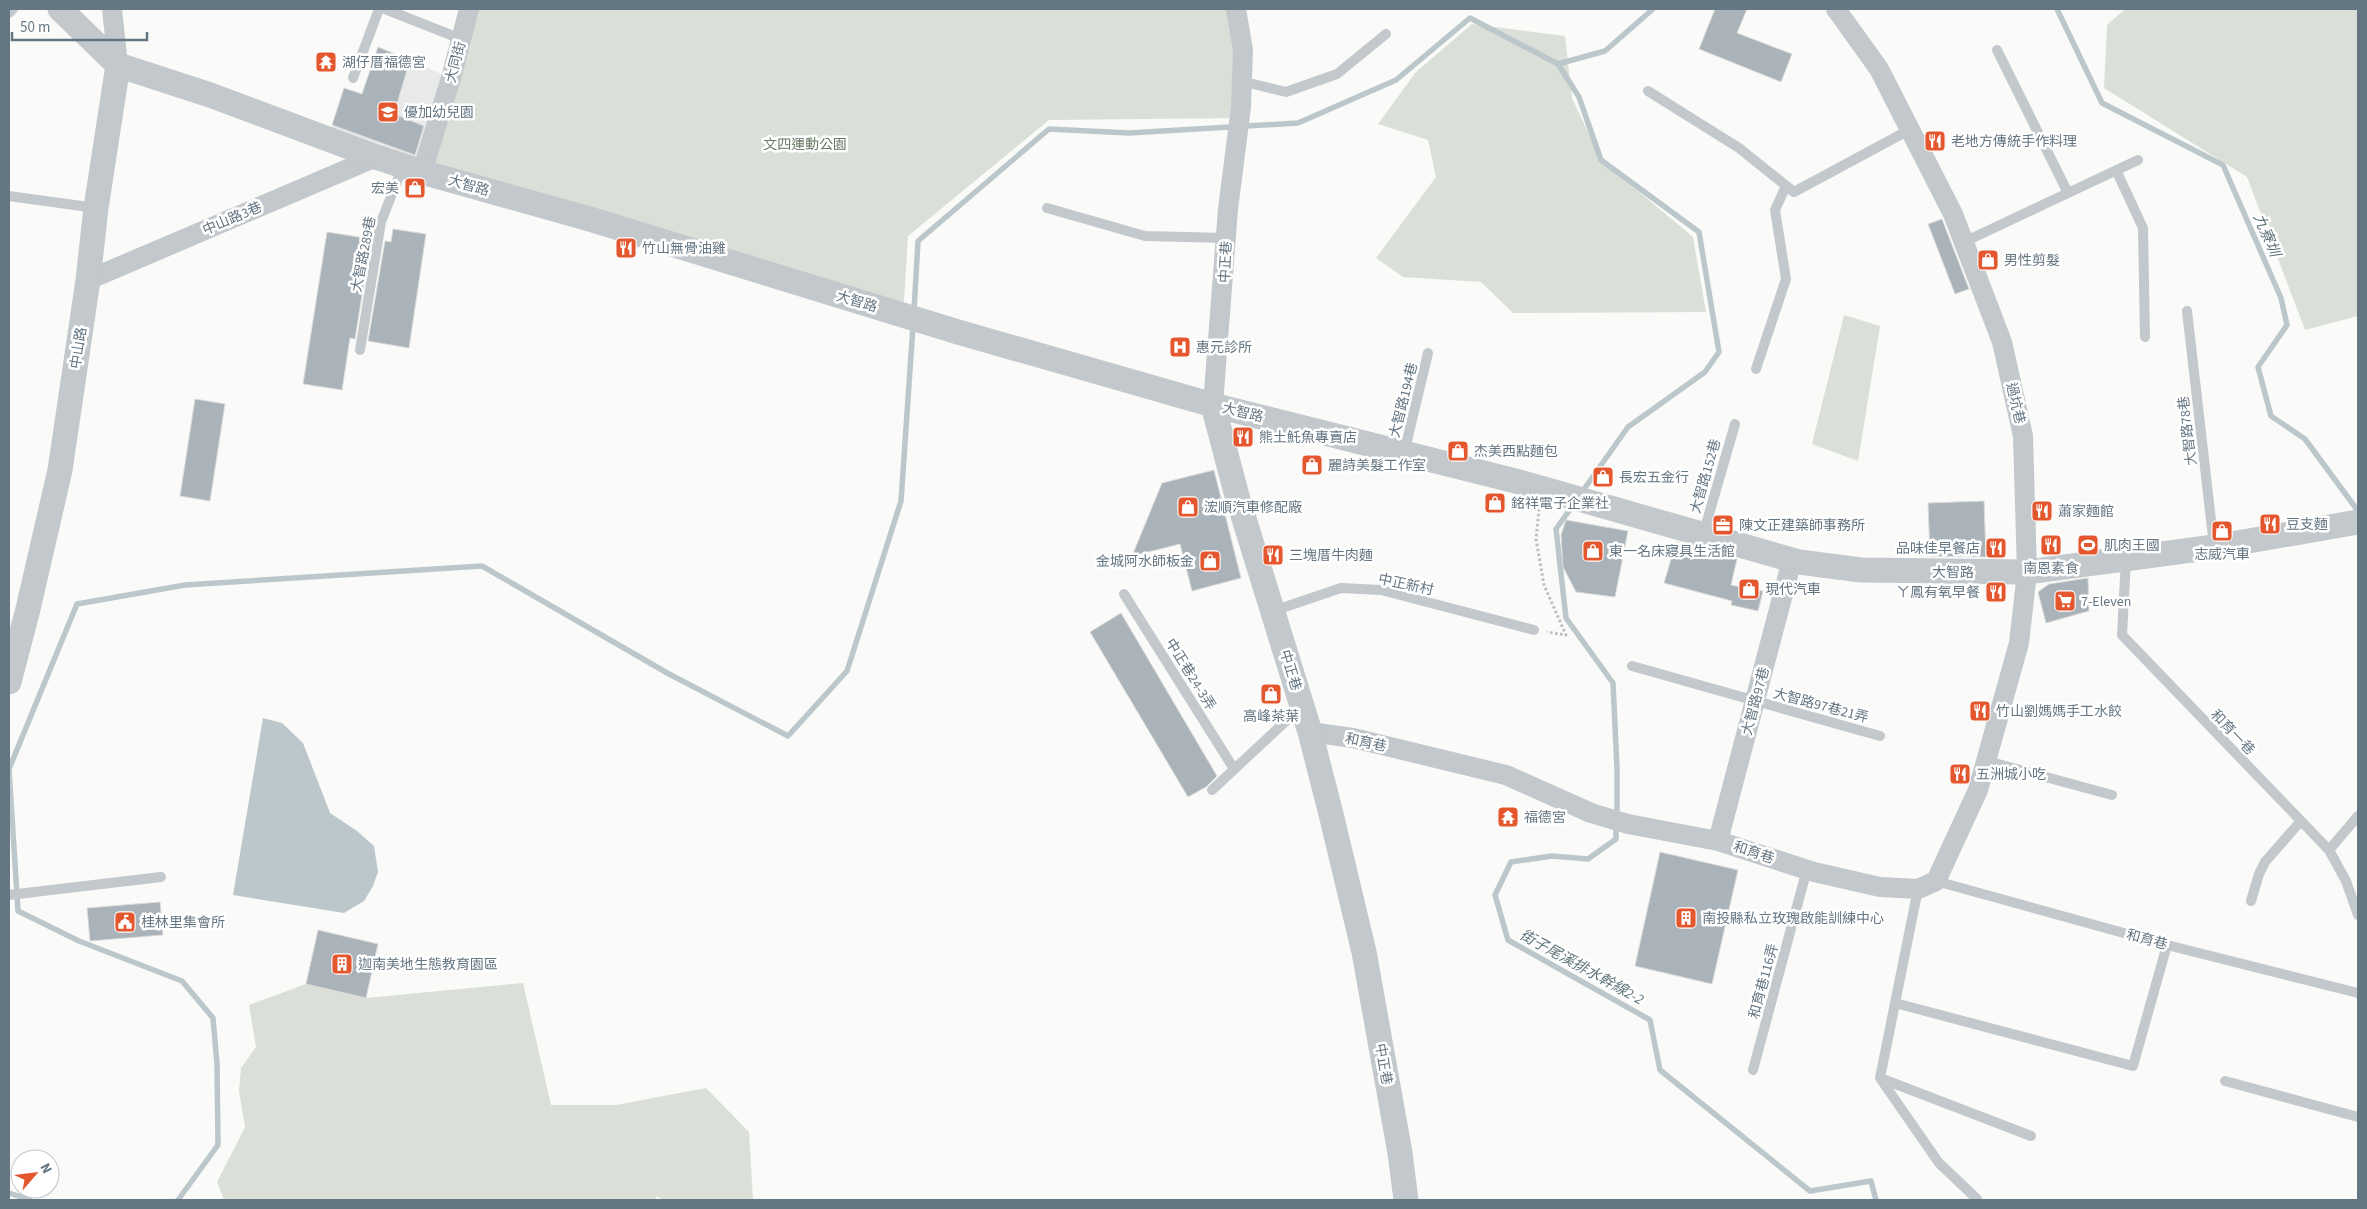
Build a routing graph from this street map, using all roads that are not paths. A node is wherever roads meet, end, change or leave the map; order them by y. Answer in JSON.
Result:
{"nodes":[{"id":1,"x":13,"y":9,"type":"edge"},
{"id":2,"x":60,"y":9,"type":"edge"},
{"id":3,"x":112,"y":9,"type":"edge"},
{"id":4,"x":379,"y":9,"type":"edge"},
{"id":5,"x":385,"y":9,"type":"edge"},
{"id":6,"x":470,"y":9,"type":"edge"},
{"id":7,"x":1236,"y":9,"type":"edge"},
{"id":8,"x":1836,"y":9,"type":"edge"},
{"id":9,"x":9,"y":13,"type":"edge"},
{"id":10,"x":1386,"y":34,"type":"dead end"},
{"id":11,"x":461,"y":39,"type":"junction"},
{"id":12,"x":1997,"y":50,"type":"dead end"},
{"id":13,"x":118,"y":65,"type":"junction"},
{"id":14,"x":353,"y":78,"type":"dead end"},
{"id":15,"x":1242,"y":81,"type":"junction"},
{"id":16,"x":1648,"y":91,"type":"dead end"},
{"id":17,"x":1912,"y":129,"type":"junction"},
{"id":18,"x":376,"y":157,"type":"junction"},
{"id":19,"x":2138,"y":160,"type":"dead end"},
{"id":20,"x":412,"y":169,"type":"junction"},
{"id":21,"x":2116,"y":170,"type":"junction"},
{"id":22,"x":1786,"y":186,"type":"junction"},
{"id":23,"x":2068,"y":193,"type":"junction"},
{"id":24,"x":9,"y":196,"type":"edge"},
{"id":25,"x":96,"y":208,"type":"junction"},
{"id":26,"x":1047,"y":208,"type":"dead end"},
{"id":27,"x":1226,"y":238,"type":"junction"},
{"id":28,"x":1964,"y":242,"type":"junction"},
{"id":29,"x":88,"y":280,"type":"junction"},
{"id":30,"x":2186,"y":311,"type":"dead end"},
{"id":31,"x":2145,"y":337,"type":"dead end"},
{"id":32,"x":360,"y":350,"type":"dead end"},
{"id":33,"x":1428,"y":353,"type":"dead end"},
{"id":34,"x":1756,"y":369,"type":"dead end"},
{"id":35,"x":1213,"y":404,"type":"junction"},
{"id":36,"x":1734,"y":424,"type":"dead end"},
{"id":37,"x":1404,"y":453,"type":"junction"},
{"id":38,"x":2356,"y":523,"type":"edge"},
{"id":39,"x":1702,"y":536,"type":"junction"},
{"id":40,"x":2214,"y":547,"type":"junction"},
{"id":41,"x":2126,"y":558,"type":"junction"},
{"id":42,"x":1792,"y":560,"type":"junction"},
{"id":43,"x":2027,"y":572,"type":"junction"},
{"id":44,"x":1124,"y":594,"type":"dead end"},
{"id":45,"x":1272,"y":611,"type":"junction"},
{"id":46,"x":1534,"y":630,"type":"road end"},
{"id":47,"x":1632,"y":666,"type":"dead end"},
{"id":48,"x":9,"y":682,"type":"edge"},
{"id":49,"x":1755,"y":702,"type":"junction"},
{"id":50,"x":1302,"y":706,"type":"junction"},
{"id":51,"x":1310,"y":732,"type":"junction"},
{"id":52,"x":1880,"y":736,"type":"dead end"},
{"id":53,"x":1987,"y":761,"type":"junction"},
{"id":54,"x":1234,"y":769,"type":"junction"},
{"id":55,"x":1212,"y":790,"type":"dead end"},
{"id":56,"x":2112,"y":795,"type":"dead end"},
{"id":57,"x":2358,"y":816,"type":"edge"},
{"id":58,"x":2300,"y":822,"type":"junction"},
{"id":59,"x":1718,"y":841,"type":"junction"},
{"id":60,"x":2329,"y":850,"type":"junction"},
{"id":61,"x":1808,"y":870,"type":"junction"},
{"id":62,"x":161,"y":877,"type":"dead end"},
{"id":63,"x":1927,"y":885,"type":"junction"},
{"id":64,"x":9,"y":895,"type":"edge"},
{"id":65,"x":2251,"y":901,"type":"dead end"},
{"id":66,"x":2358,"y":915,"type":"edge"},
{"id":67,"x":2167,"y":945,"type":"junction"},
{"id":68,"x":2358,"y":993,"type":"edge"},
{"id":69,"x":1895,"y":1004,"type":"junction"},
{"id":70,"x":1753,"y":1070,"type":"dead end"},
{"id":71,"x":1880,"y":1078,"type":"junction"},
{"id":72,"x":2225,"y":1081,"type":"dead end"},
{"id":73,"x":2358,"y":1117,"type":"edge"},
{"id":74,"x":2031,"y":1136,"type":"dead end"},
{"id":75,"x":1977,"y":1199,"type":"edge"},
{"id":76,"x":1406,"y":1200,"type":"edge"}],
"edges":[{"from":1,"to":9,"type":"lane"},
{"from":2,"to":13,"type":"street","name":"大智路"},
{"from":3,"to":13,"type":"street","name":"中山路"},
{"from":4,"to":14,"type":"lane"},
{"from":5,"to":11,"type":"lane"},
{"from":6,"to":11,"type":"street","name":"大同街"},
{"from":7,"to":15,"type":"street"},
{"from":8,"to":17,"type":"street","name":"過坑巷"},
{"from":10,"to":15,"type":"lane"},
{"from":11,"to":20,"type":"street","name":"大同街"},
{"from":12,"to":23,"type":"lane"},
{"from":13,"to":18,"type":"street","name":"大智路"},
{"from":13,"to":25,"type":"street","name":"中山路"},
{"from":15,"to":27,"type":"street","name":"中正巷"},
{"from":16,"to":22,"type":"lane"},
{"from":17,"to":22,"type":"lane"},
{"from":17,"to":28,"type":"street","name":"過坑巷"},
{"from":18,"to":20,"type":"street","name":"大智路"},
{"from":18,"to":29,"type":"street","name":"中山路3巷"},
{"from":19,"to":21,"type":"lane"},
{"from":20,"to":32,"type":"lane","name":"大智路289巷"},
{"from":20,"to":35,"type":"street","name":"大智路"},
{"from":21,"to":23,"type":"lane"},
{"from":21,"to":31,"type":"lane"},
{"from":22,"to":34,"type":"lane"},
{"from":23,"to":28,"type":"lane"},
{"from":24,"to":25,"type":"lane"},
{"from":25,"to":29,"type":"street","name":"中山路"},
{"from":26,"to":27,"type":"lane"},
{"from":27,"to":35,"type":"street","name":"中正巷"},
{"from":28,"to":43,"type":"street","name":"過坑巷"},
{"from":29,"to":48,"type":"street","name":"中山路"},
{"from":30,"to":40,"type":"lane","name":"大智路78巷"},
{"from":33,"to":37,"type":"lane","name":"大智路194巷"},
{"from":35,"to":37,"type":"street","name":"大智路"},
{"from":35,"to":45,"type":"street","name":"中正巷"},
{"from":36,"to":39,"type":"lane","name":"大智路152巷"},
{"from":37,"to":39,"type":"street","name":"大智路"},
{"from":38,"to":40,"type":"street","name":"大智路"},
{"from":39,"to":42,"type":"street","name":"大智路"},
{"from":40,"to":41,"type":"street","name":"大智路"},
{"from":41,"to":43,"type":"street","name":"大智路"},
{"from":41,"to":58,"type":"lane","name":"和育一巷"},
{"from":42,"to":43,"type":"street","name":"大智路"},
{"from":42,"to":49,"type":"street","name":"大智路97巷"},
{"from":43,"to":53,"type":"street"},
{"from":44,"to":54,"type":"lane","name":"中正巷24-3弄"},
{"from":45,"to":46,"type":"lane","name":"中正新村"},
{"from":45,"to":50,"type":"street","name":"中正巷"},
{"from":47,"to":49,"type":"lane","name":"大智路97巷21弄"},
{"from":49,"to":52,"type":"lane","name":"大智路97巷21弄"},
{"from":49,"to":59,"type":"street","name":"大智路97巷"},
{"from":50,"to":51,"type":"street","name":"中正巷"},
{"from":50,"to":54,"type":"lane"},
{"from":51,"to":59,"type":"street","name":"和育巷"},
{"from":51,"to":76,"type":"street","name":"中正巷"},
{"from":53,"to":56,"type":"lane"},
{"from":53,"to":63,"type":"street"},
{"from":54,"to":55,"type":"lane"},
{"from":57,"to":60,"type":"lane"},
{"from":58,"to":60,"type":"lane","name":"和育一巷"},
{"from":58,"to":65,"type":"lane"},
{"from":59,"to":61,"type":"street","name":"和育巷"},
{"from":60,"to":66,"type":"lane","name":"和育一巷"},
{"from":61,"to":63,"type":"street","name":"和育巷"},
{"from":61,"to":70,"type":"lane","name":"和育巷116弄"},
{"from":62,"to":64,"type":"lane"},
{"from":63,"to":67,"type":"lane","name":"和育巷"},
{"from":63,"to":69,"type":"lane"},
{"from":67,"to":68,"type":"lane","name":"和育巷"},
{"from":67,"to":69,"type":"lane"},
{"from":69,"to":71,"type":"lane"},
{"from":71,"to":74,"type":"lane"},
{"from":71,"to":75,"type":"lane"},
{"from":72,"to":73,"type":"lane"}]}
